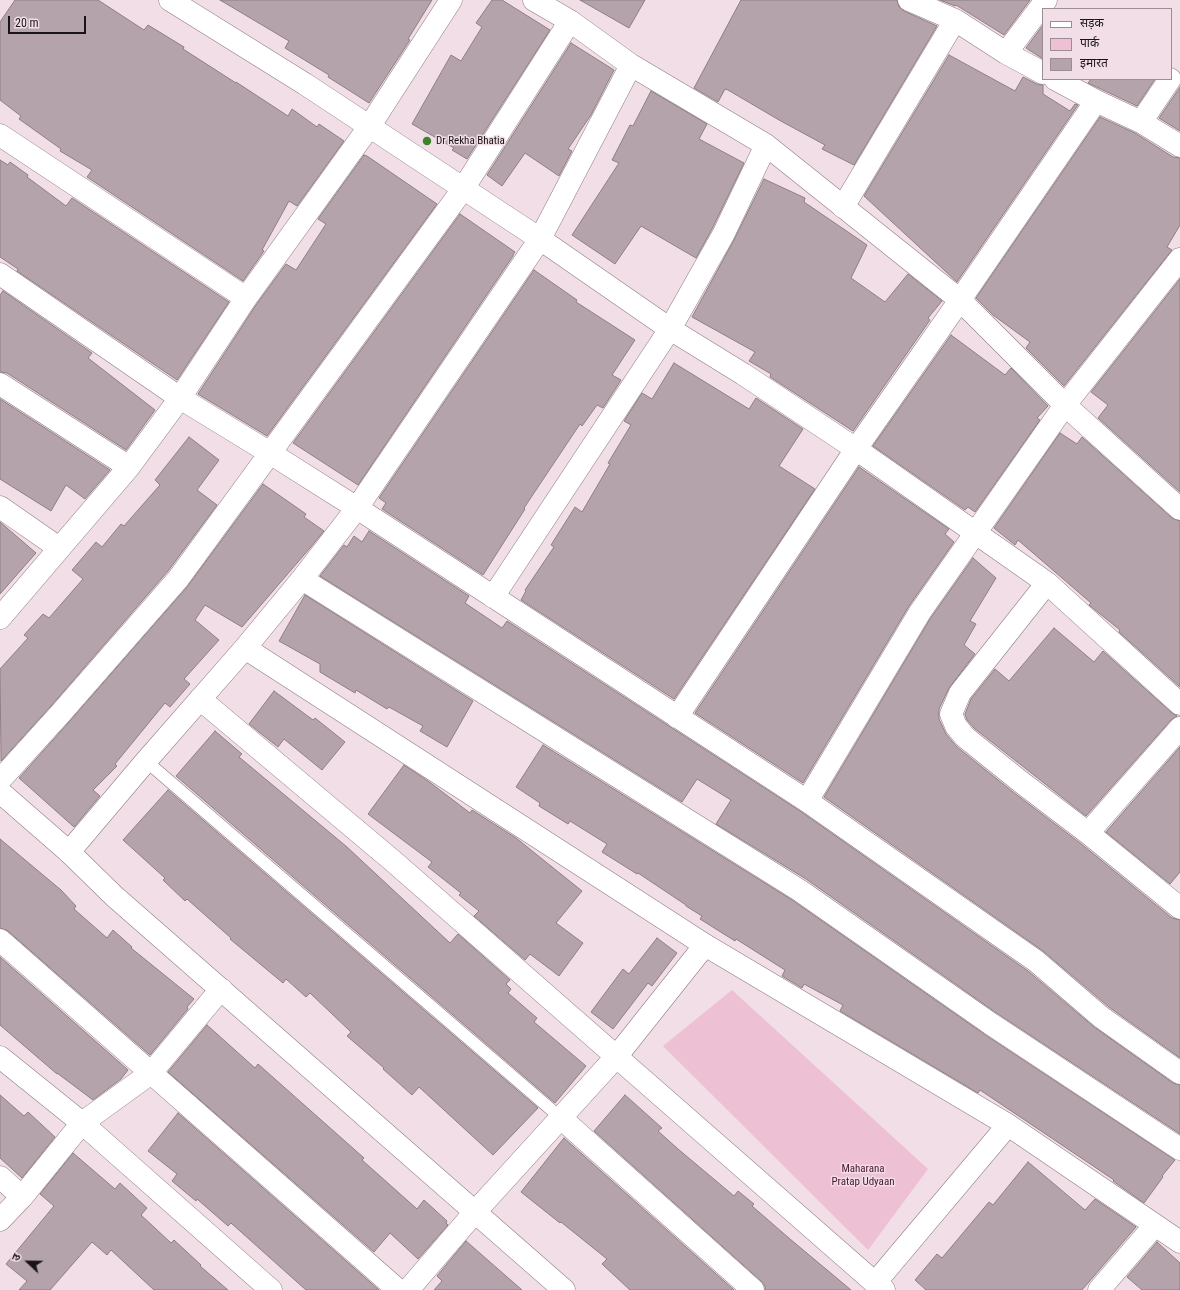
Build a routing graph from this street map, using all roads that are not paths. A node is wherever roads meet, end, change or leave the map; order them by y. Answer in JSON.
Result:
{"nodes":[{"id":1,"x":170,"y":0,"type":"edge"},
{"id":2,"x":451,"y":0,"type":"edge"},
{"id":3,"x":534,"y":0,"type":"edge"},
{"id":4,"x":909,"y":0,"type":"edge"},
{"id":5,"x":1046,"y":0,"type":"edge"},
{"id":6,"x":955,"y":20,"type":"junction"},
{"id":7,"x":570,"y":21,"type":"junction"},
{"id":8,"x":1006,"y":53,"type":"junction"},
{"id":9,"x":1180,"y":64,"type":"edge"},
{"id":10,"x":631,"y":65,"type":"junction"},
{"id":11,"x":1042,"y":72,"type":"edge"},
{"id":12,"x":1172,"y":75,"type":"edge"},
{"id":13,"x":1057,"y":80,"type":"edge"},
{"id":14,"x":1169,"y":80,"type":"edge"},
{"id":15,"x":1096,"y":101,"type":"junction"},
{"id":16,"x":1141,"y":122,"type":"junction"},
{"id":17,"x":369,"y":126,"type":"junction"},
{"id":18,"x":0,"y":135,"type":"edge"},
{"id":19,"x":766,"y":145,"type":"junction"},
{"id":20,"x":1180,"y":146,"type":"edge"},
{"id":21,"x":463,"y":189,"type":"junction"},
{"id":22,"x":844,"y":207,"type":"junction"},
{"id":23,"x":540,"y":239,"type":"junction"},
{"id":24,"x":1180,"y":258,"type":"edge"},
{"id":25,"x":0,"y":274,"type":"edge"},
{"id":26,"x":246,"y":298,"type":"junction"},
{"id":27,"x":960,"y":300,"type":"junction"},
{"id":28,"x":670,"y":329,"type":"junction"},
{"id":29,"x":0,"y":384,"type":"edge"},
{"id":30,"x":180,"y":398,"type":"junction"},
{"id":31,"x":1066,"y":405,"type":"junction"},
{"id":32,"x":856,"y":449,"type":"junction"},
{"id":33,"x":270,"y":453,"type":"junction"},
{"id":34,"x":129,"y":467,"type":"junction"},
{"id":35,"x":0,"y":507,"type":"edge"},
{"id":36,"x":357,"y":508,"type":"junction"},
{"id":37,"x":1180,"y":509,"type":"edge"},
{"id":38,"x":975,"y":533,"type":"junction"},
{"id":39,"x":59,"y":548,"type":"junction"},
{"id":40,"x":302,"y":579,"type":"junction"},
{"id":41,"x":1047,"y":583,"type":"junction"},
{"id":42,"x":493,"y":597,"type":"junction"},
{"id":43,"x":0,"y":618,"type":"edge"},
{"id":44,"x":245,"y":648,"type":"junction"},
{"id":45,"x":200,"y":699,"type":"junction"},
{"id":46,"x":1180,"y":704,"type":"edge"},
{"id":47,"x":677,"y":717,"type":"junction"},
{"id":48,"x":1180,"y":728,"type":"edge"},
{"id":49,"x":146,"y":761,"type":"junction"},
{"id":50,"x":0,"y":780,"type":"edge"},
{"id":51,"x":0,"y":792,"type":"edge"},
{"id":52,"x":807,"y":801,"type":"junction"},
{"id":53,"x":1088,"y":833,"type":"junction"},
{"id":54,"x":68,"y":852,"type":"junction"},
{"id":55,"x":1180,"y":908,"type":"edge"},
{"id":56,"x":0,"y":940,"type":"edge"},
{"id":57,"x":705,"y":945,"type":"junction"},
{"id":58,"x":221,"y":989,"type":"junction"},
{"id":59,"x":0,"y":1056,"type":"edge"},
{"id":60,"x":616,"y":1057,"type":"junction"},
{"id":61,"x":151,"y":1073,"type":"junction"},
{"id":62,"x":1180,"y":1073,"type":"edge"},
{"id":63,"x":561,"y":1118,"type":"junction"},
{"id":64,"x":82,"y":1123,"type":"junction"},
{"id":65,"x":1008,"y":1125,"type":"junction"},
{"id":66,"x":1180,"y":1149,"type":"edge"},
{"id":67,"x":0,"y":1177,"type":"edge"},
{"id":68,"x":22,"y":1197,"type":"junction"},
{"id":69,"x":475,"y":1212,"type":"junction"},
{"id":70,"x":0,"y":1220,"type":"edge"},
{"id":71,"x":1155,"y":1225,"type":"junction"},
{"id":72,"x":1180,"y":1242,"type":"edge"},
{"id":73,"x":880,"y":1286,"type":"edge"},
{"id":74,"x":271,"y":1290,"type":"edge"},
{"id":75,"x":398,"y":1290,"type":"edge"},
{"id":76,"x":408,"y":1290,"type":"edge"},
{"id":77,"x":564,"y":1290,"type":"edge"},
{"id":78,"x":753,"y":1290,"type":"edge"},
{"id":79,"x":1099,"y":1290,"type":"edge"}],
"edges":[{"from":1,"to":17,"type":"street"},
{"from":2,"to":17,"type":"street"},
{"from":3,"to":7,"type":"street"},
{"from":4,"to":6,"type":"street"},
{"from":5,"to":8,"type":"street"},
{"from":6,"to":8,"type":"street"},
{"from":6,"to":22,"type":"street"},
{"from":7,"to":10,"type":"street"},
{"from":7,"to":21,"type":"street"},
{"from":8,"to":11,"type":"street"},
{"from":9,"to":12,"type":"street"},
{"from":10,"to":19,"type":"street"},
{"from":10,"to":23,"type":"street"},
{"from":13,"to":15,"type":"street"},
{"from":14,"to":16,"type":"street"},
{"from":15,"to":16,"type":"street"},
{"from":15,"to":27,"type":"street"},
{"from":16,"to":20,"type":"street"},
{"from":17,"to":21,"type":"street"},
{"from":17,"to":26,"type":"street"},
{"from":18,"to":26,"type":"street"},
{"from":19,"to":22,"type":"street"},
{"from":19,"to":28,"type":"street"},
{"from":21,"to":23,"type":"street"},
{"from":21,"to":33,"type":"street"},
{"from":22,"to":27,"type":"street"},
{"from":23,"to":28,"type":"street"},
{"from":23,"to":36,"type":"street"},
{"from":24,"to":31,"type":"street"},
{"from":25,"to":30,"type":"street"},
{"from":26,"to":30,"type":"street"},
{"from":27,"to":31,"type":"street"},
{"from":27,"to":32,"type":"street"},
{"from":28,"to":32,"type":"street"},
{"from":28,"to":42,"type":"street"},
{"from":29,"to":34,"type":"street"},
{"from":30,"to":33,"type":"street"},
{"from":30,"to":34,"type":"street"},
{"from":31,"to":37,"type":"street"},
{"from":31,"to":38,"type":"street"},
{"from":32,"to":38,"type":"street"},
{"from":32,"to":47,"type":"street"},
{"from":33,"to":36,"type":"street"},
{"from":33,"to":50,"type":"street"},
{"from":34,"to":39,"type":"street"},
{"from":35,"to":39,"type":"street"},
{"from":36,"to":40,"type":"street"},
{"from":36,"to":42,"type":"street"},
{"from":38,"to":41,"type":"street"},
{"from":38,"to":52,"type":"street"},
{"from":39,"to":43,"type":"street"},
{"from":40,"to":44,"type":"street"},
{"from":40,"to":66,"type":"street"},
{"from":41,"to":46,"type":"street"},
{"from":41,"to":53,"type":"street"},
{"from":42,"to":47,"type":"street"},
{"from":44,"to":45,"type":"street"},
{"from":44,"to":57,"type":"street"},
{"from":45,"to":49,"type":"street"},
{"from":45,"to":60,"type":"street"},
{"from":47,"to":52,"type":"street"},
{"from":48,"to":53,"type":"street"},
{"from":49,"to":54,"type":"street"},
{"from":49,"to":63,"type":"lane"},
{"from":51,"to":54,"type":"street"},
{"from":52,"to":62,"type":"street"},
{"from":53,"to":55,"type":"street"},
{"from":54,"to":58,"type":"street"},
{"from":56,"to":61,"type":"street"},
{"from":57,"to":60,"type":"street"},
{"from":57,"to":65,"type":"street"},
{"from":58,"to":61,"type":"street"},
{"from":58,"to":69,"type":"street"},
{"from":59,"to":64,"type":"street"},
{"from":60,"to":63,"type":"street"},
{"from":60,"to":73,"type":"street"},
{"from":61,"to":64,"type":"street"},
{"from":61,"to":75,"type":"street"},
{"from":63,"to":69,"type":"street"},
{"from":63,"to":78,"type":"street"},
{"from":64,"to":68,"type":"street"},
{"from":64,"to":74,"type":"street"},
{"from":65,"to":71,"type":"street"},
{"from":65,"to":73,"type":"street"},
{"from":67,"to":68,"type":"street"},
{"from":68,"to":70,"type":"street"},
{"from":69,"to":76,"type":"street"},
{"from":69,"to":77,"type":"street"},
{"from":71,"to":72,"type":"street"},
{"from":71,"to":79,"type":"street"}]}
